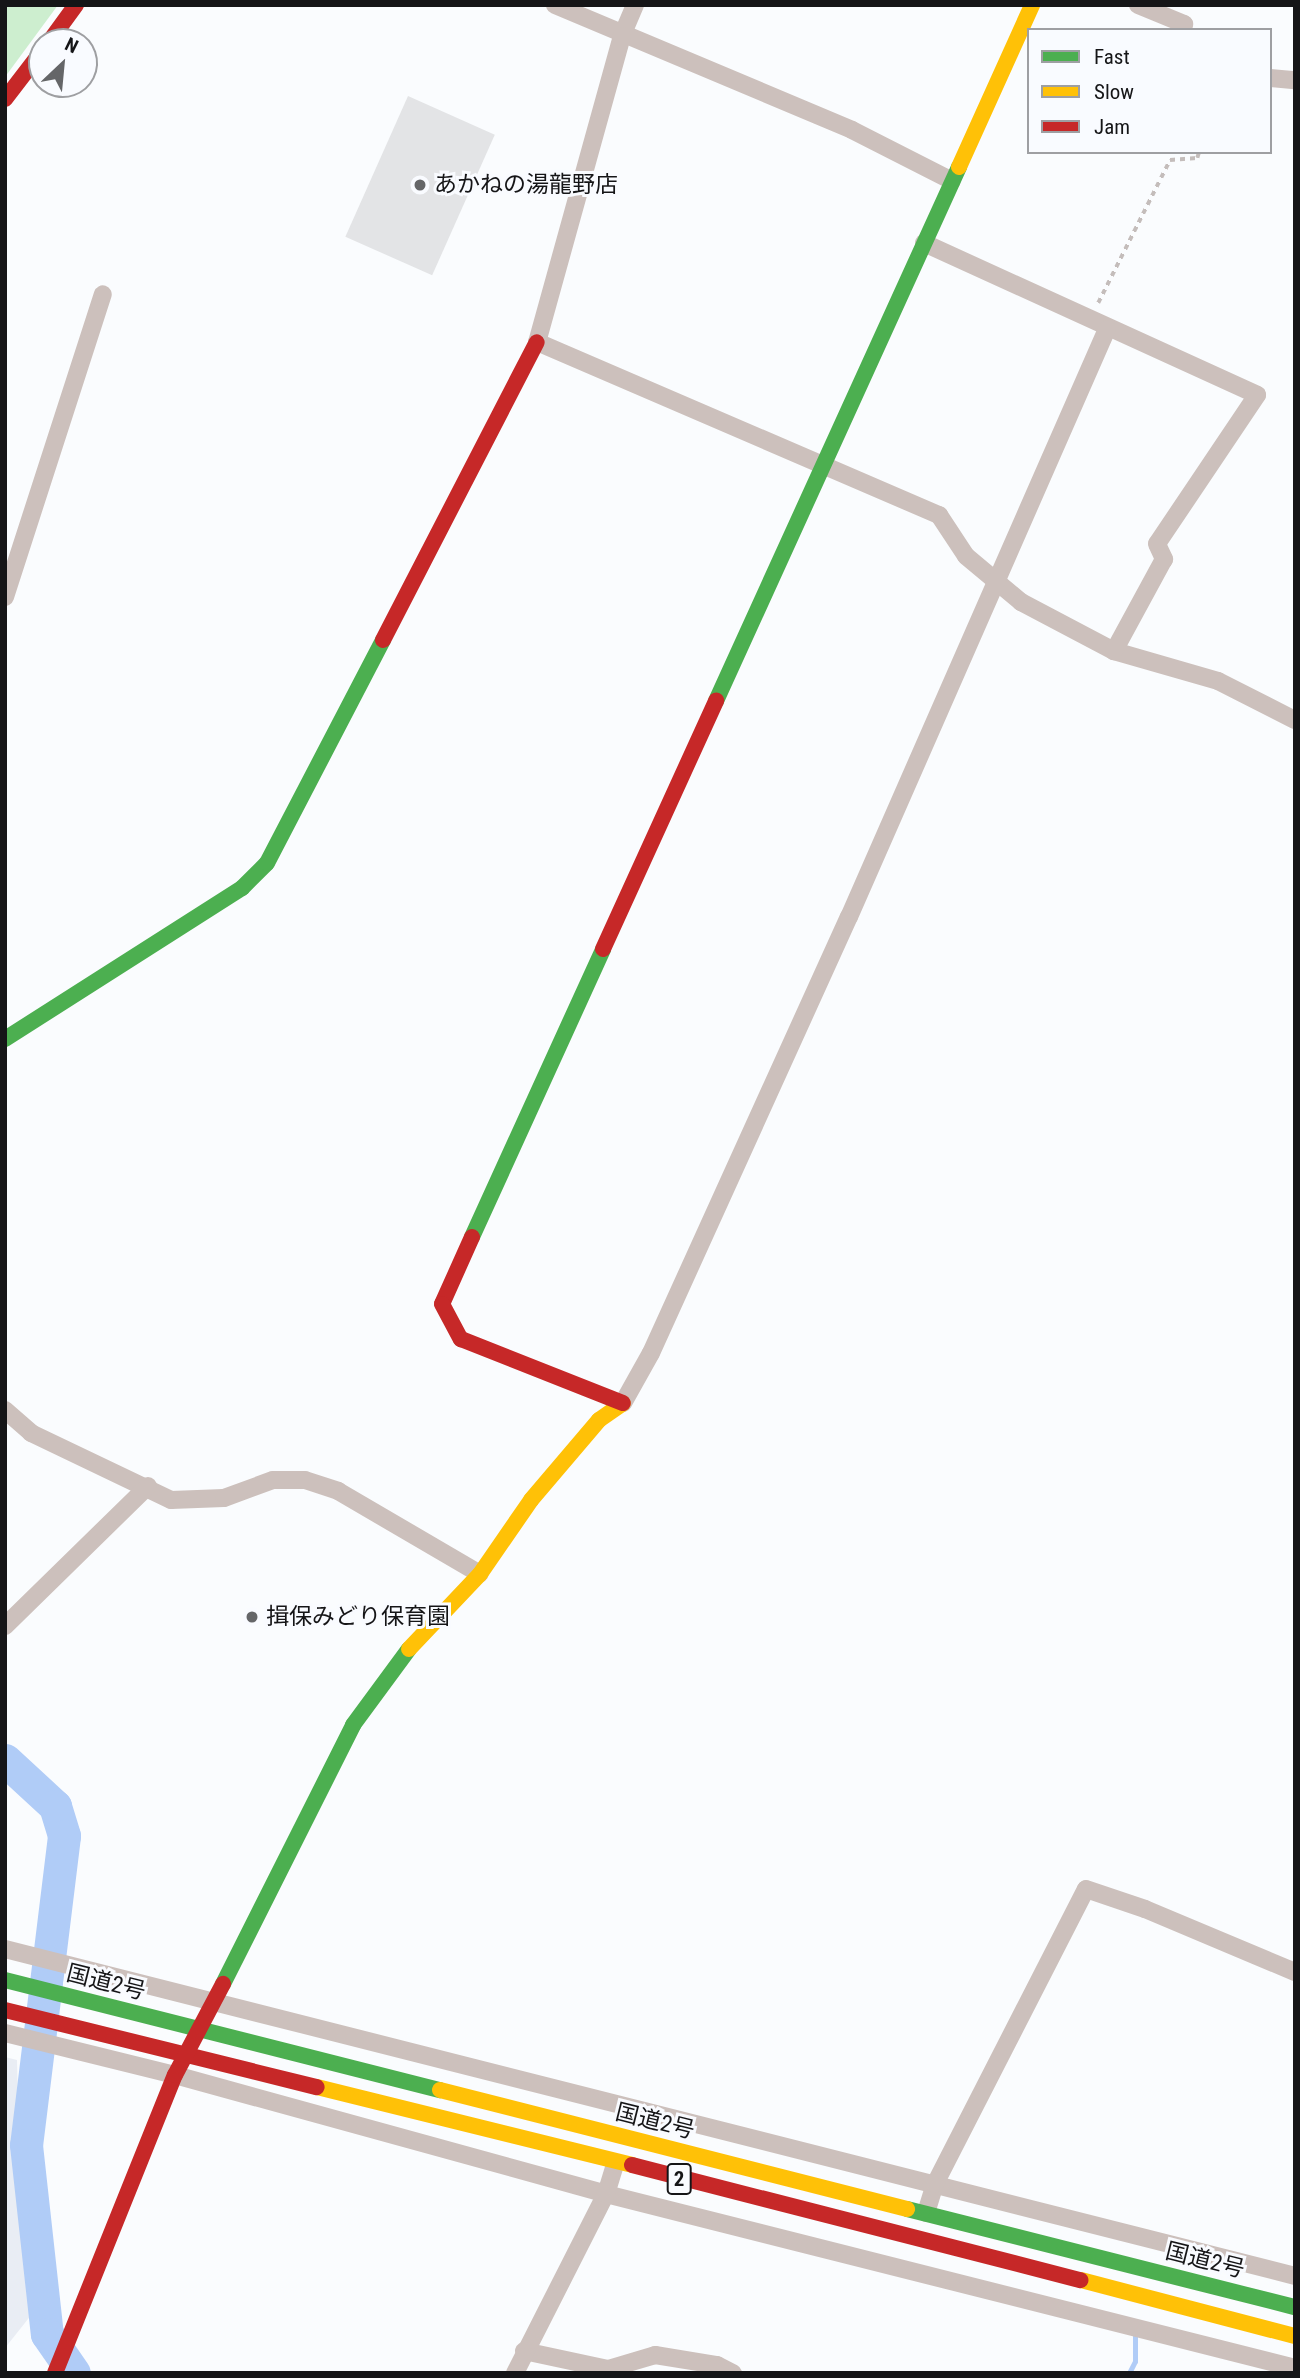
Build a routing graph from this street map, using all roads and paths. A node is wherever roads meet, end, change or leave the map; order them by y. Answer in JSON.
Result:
{"nodes":[{"id":1,"x":76,"y":5,"type":"edge"},
{"id":2,"x":555,"y":5,"type":"edge"},
{"id":3,"x":635,"y":5,"type":"edge"},
{"id":4,"x":1032,"y":5,"type":"edge"},
{"id":5,"x":1138,"y":5,"type":"edge"},
{"id":6,"x":59,"y":28,"type":"edge"},
{"id":7,"x":1183,"y":28,"type":"edge"},
{"id":8,"x":622,"y":36,"type":"junction"},
{"id":9,"x":28,"y":69,"type":"edge"},
{"id":10,"x":1272,"y":78,"type":"edge"},
{"id":11,"x":1295,"y":80,"type":"edge"},
{"id":12,"x":5,"y":99,"type":"edge"},
{"id":13,"x":1198,"y":154,"type":"edge"},
{"id":14,"x":952,"y":181,"type":"junction"},
{"id":15,"x":924,"y":243,"type":"junction"},
{"id":16,"x":103,"y":293,"type":"dead end"},
{"id":17,"x":1089,"y":320,"type":"junction"},
{"id":18,"x":1107,"y":329,"type":"junction"},
{"id":19,"x":537,"y":342,"type":"junction"},
{"id":20,"x":826,"y":463,"type":"junction"},
{"id":21,"x":994,"y":582,"type":"junction"},
{"id":22,"x":5,"y":597,"type":"edge"},
{"id":23,"x":1114,"y":651,"type":"junction"},
{"id":24,"x":1295,"y":720,"type":"edge"},
{"id":25,"x":5,"y":1039,"type":"edge"},
{"id":26,"x":623,"y":1402,"type":"junction"},
{"id":27,"x":5,"y":1410,"type":"edge"},
{"id":28,"x":148,"y":1486,"type":"junction"},
{"id":29,"x":480,"y":1574,"type":"junction"},
{"id":30,"x":5,"y":1626,"type":"edge"},
{"id":31,"x":5,"y":1949,"type":"edge"},
{"id":32,"x":1295,"y":1972,"type":"edge"},
{"id":33,"x":5,"y":1980,"type":"edge"},
{"id":34,"x":216,"y":2000,"type":"junction"},
{"id":35,"x":5,"y":2010,"type":"edge"},
{"id":36,"x":202,"y":2031,"type":"junction"},
{"id":37,"x":8,"y":2034,"type":"edge"},
{"id":38,"x":189,"y":2054,"type":"junction"},
{"id":39,"x":175,"y":2075,"type":"junction"},
{"id":40,"x":615,"y":2164,"type":"junction"},
{"id":41,"x":935,"y":2184,"type":"junction"},
{"id":42,"x":606,"y":2193,"type":"junction"},
{"id":43,"x":926,"y":2213,"type":"junction"},
{"id":44,"x":1295,"y":2276,"type":"edge"},
{"id":45,"x":1295,"y":2307,"type":"edge"},
{"id":46,"x":1295,"y":2336,"type":"edge"},
{"id":47,"x":524,"y":2351,"type":"junction"},
{"id":48,"x":1295,"y":2368,"type":"edge"},
{"id":49,"x":55,"y":2373,"type":"edge"},
{"id":50,"x":516,"y":2373,"type":"edge"},
{"id":51,"x":733,"y":2373,"type":"edge"}],
"edges":[{"from":1,"to":6,"type":"main road"},
{"from":2,"to":8,"type":"street"},
{"from":3,"to":8,"type":"street"},
{"from":4,"to":14,"type":"main road"},
{"from":5,"to":7,"type":"street"},
{"from":8,"to":14,"type":"street"},
{"from":8,"to":19,"type":"street"},
{"from":9,"to":12,"type":"main road"},
{"from":10,"to":11,"type":"street"},
{"from":13,"to":17,"type":"path"},
{"from":14,"to":15,"type":"main road"},
{"from":15,"to":17,"type":"street"},
{"from":15,"to":20,"type":"main road"},
{"from":16,"to":22,"type":"street"},
{"from":17,"to":18,"type":"street"},
{"from":18,"to":21,"type":"street"},
{"from":18,"to":23,"type":"street"},
{"from":19,"to":20,"type":"street"},
{"from":19,"to":25,"type":"main road"},
{"from":20,"to":21,"type":"street"},
{"from":20,"to":26,"type":"main road"},
{"from":21,"to":23,"type":"street"},
{"from":21,"to":26,"type":"street"},
{"from":23,"to":24,"type":"street"},
{"from":26,"to":29,"type":"main road"},
{"from":27,"to":28,"type":"street"},
{"from":28,"to":29,"type":"street"},
{"from":28,"to":30,"type":"street"},
{"from":29,"to":34,"type":"main road"},
{"from":31,"to":34,"type":"street"},
{"from":32,"to":41,"type":"street"},
{"from":33,"to":36,"type":"main road","name":"国道2号","number":"2"},
{"from":34,"to":36,"type":"main road"},
{"from":34,"to":41,"type":"street"},
{"from":35,"to":38,"type":"main road","number":"2"},
{"from":36,"to":38,"type":"main road"},
{"from":36,"to":43,"type":"main road","name":"国道2号","number":"2"},
{"from":37,"to":39,"type":"street"},
{"from":38,"to":39,"type":"main road"},
{"from":38,"to":40,"type":"main road","number":"2"},
{"from":39,"to":42,"type":"street"},
{"from":39,"to":49,"type":"main road"},
{"from":40,"to":42,"type":"street"},
{"from":40,"to":46,"type":"main road","number":"2"},
{"from":41,"to":43,"type":"street"},
{"from":41,"to":44,"type":"street"},
{"from":42,"to":47,"type":"street"},
{"from":42,"to":48,"type":"street"},
{"from":43,"to":45,"type":"main road","name":"国道2号","number":"2"},
{"from":47,"to":50,"type":"street"},
{"from":47,"to":51,"type":"street"}]}
